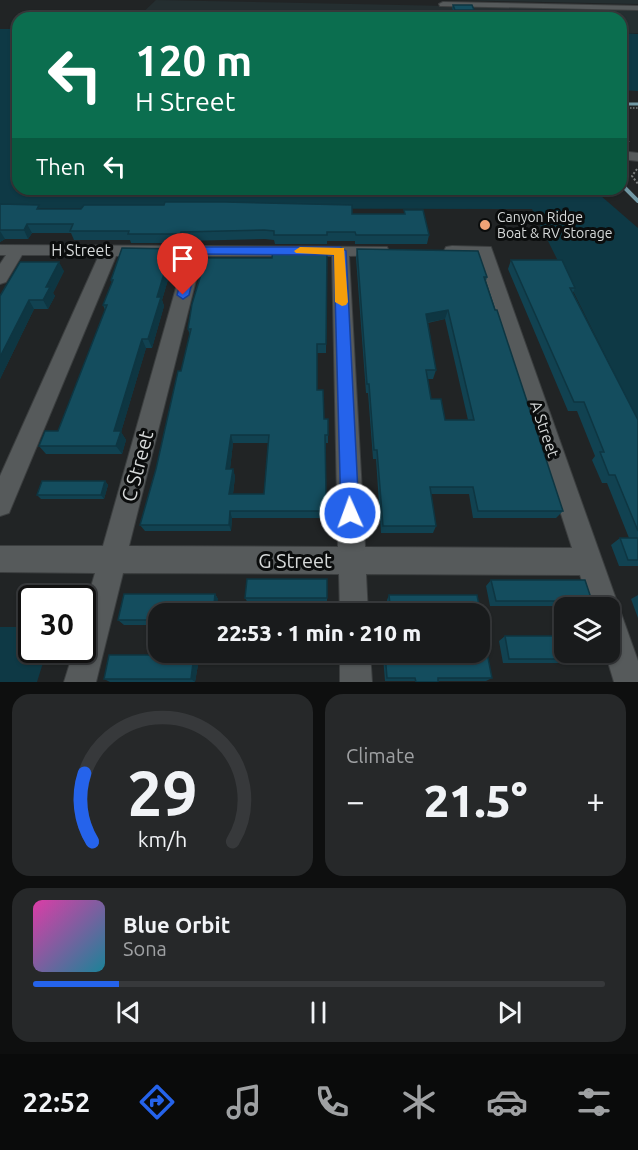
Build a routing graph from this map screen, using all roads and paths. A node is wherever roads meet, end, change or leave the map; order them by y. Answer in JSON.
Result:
{"nodes":[{"id":1,"x":610,"y":0,"type":"edge"},
{"id":2,"x":444,"y":4,"type":"dead end"},
{"id":3,"x":510,"y":5,"type":"junction"},
{"id":4,"x":617,"y":8,"type":"junction"},
{"id":5,"x":638,"y":8,"type":"edge"},
{"id":6,"x":514,"y":12,"type":"edge"},
{"id":7,"x":638,"y":168,"type":"edge"},
{"id":8,"x":638,"y":184,"type":"edge"},
{"id":9,"x":9,"y":250,"type":"edge"},
{"id":10,"x":110,"y":250,"type":"junction"},
{"id":11,"x":195,"y":250,"type":"junction"},
{"id":12,"x":340,"y":251,"type":"junction"},
{"id":13,"x":396,"y":251,"type":"edge"},
{"id":14,"x":440,"y":251,"type":"edge"},
{"id":15,"x":0,"y":278,"type":"edge"},
{"id":16,"x":0,"y":504,"type":"edge"},
{"id":17,"x":0,"y":559,"type":"edge"},
{"id":18,"x":112,"y":560,"type":"junction"},
{"id":19,"x":352,"y":561,"type":"junction"},
{"id":20,"x":589,"y":562,"type":"junction"},
{"id":21,"x":600,"y":597,"type":"edge"},
{"id":22,"x":354,"y":603,"type":"edge"},
{"id":23,"x":620,"y":653,"type":"edge"},
{"id":24,"x":355,"y":663,"type":"edge"},
{"id":25,"x":80,"y":682,"type":"edge"},
{"id":26,"x":356,"y":682,"type":"edge"},
{"id":27,"x":630,"y":682,"type":"edge"}],
"edges":[{"from":1,"to":4,"type":"street"},
{"from":2,"to":3,"type":"street"},
{"from":3,"to":4,"type":"street"},
{"from":3,"to":6,"type":"street"},
{"from":4,"to":5,"type":"street"},
{"from":7,"to":8,"type":"path"},
{"from":9,"to":10,"type":"street","name":"H Street"},
{"from":9,"to":15,"type":"street"},
{"from":10,"to":11,"type":"street","name":"H Street"},
{"from":10,"to":16,"type":"street"},
{"from":11,"to":12,"type":"street","name":"H Street"},
{"from":11,"to":18,"type":"street","name":"C Street"},
{"from":12,"to":13,"type":"street","name":"H Street"},
{"from":12,"to":19,"type":"street"},
{"from":14,"to":20,"type":"street","name":"A Street"},
{"from":17,"to":18,"type":"street","name":"G Street"},
{"from":18,"to":19,"type":"street","name":"G Street"},
{"from":18,"to":25,"type":"street","name":"C Street"},
{"from":19,"to":20,"type":"street","name":"G Street"},
{"from":19,"to":22,"type":"street"},
{"from":20,"to":21,"type":"street","name":"A Street"},
{"from":23,"to":27,"type":"street"},
{"from":24,"to":26,"type":"street"}]}
